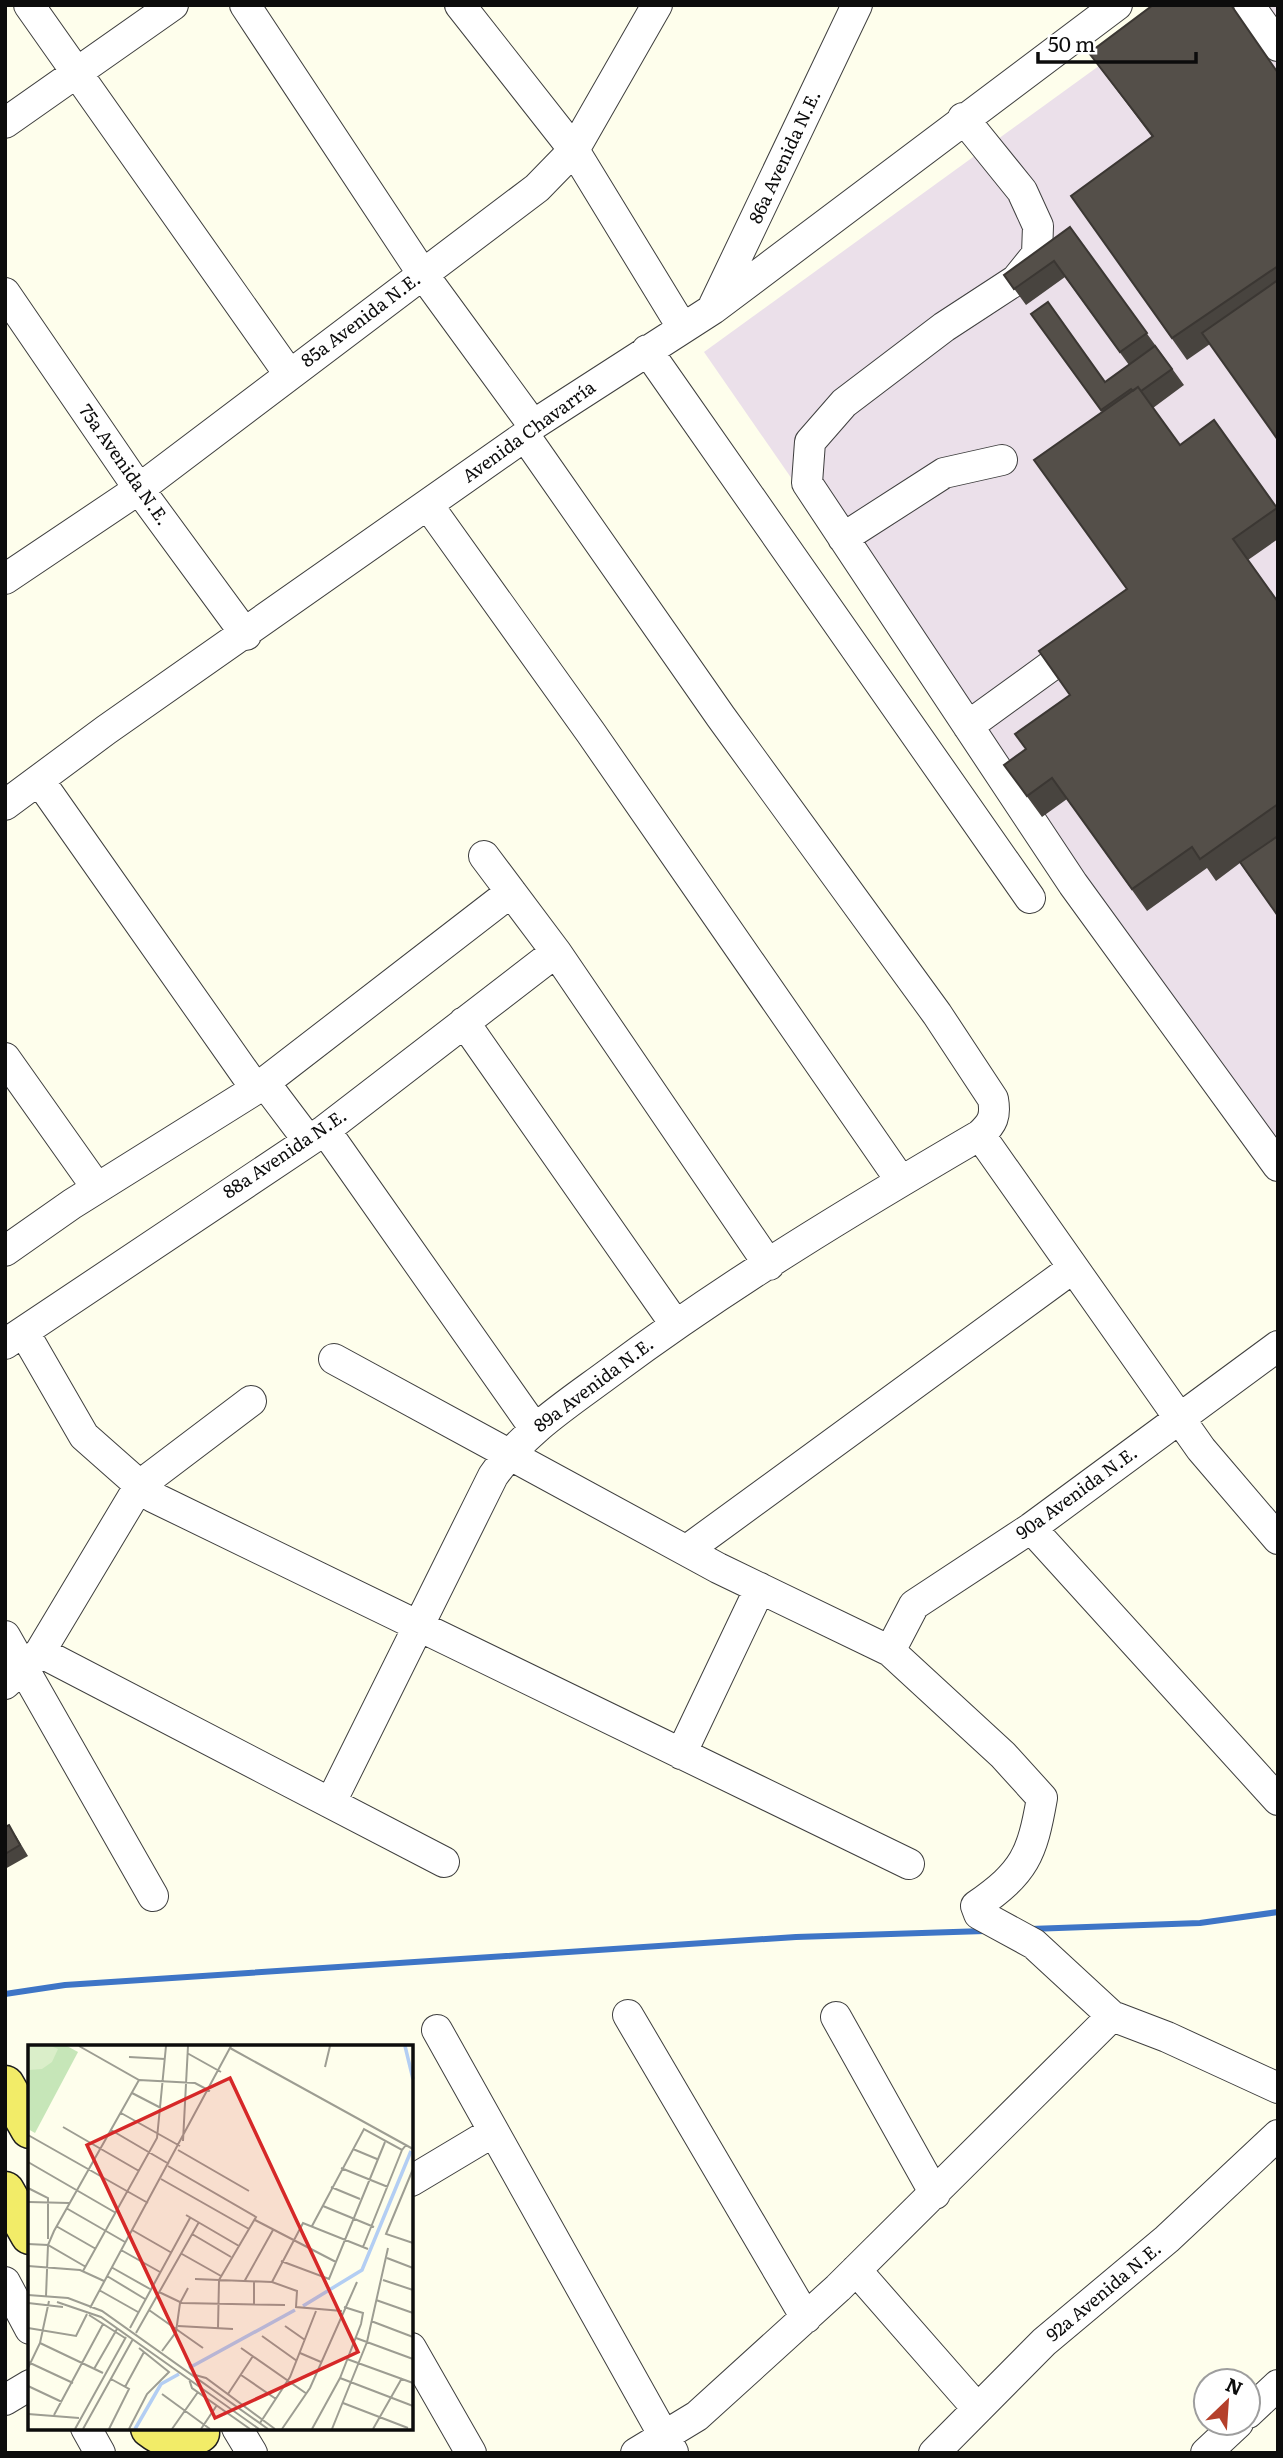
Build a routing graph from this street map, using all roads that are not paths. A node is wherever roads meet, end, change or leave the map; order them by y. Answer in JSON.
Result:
{"nodes":[{"id":1,"x":29,"y":5,"type":"edge"},
{"id":2,"x":173,"y":5,"type":"edge"},
{"id":3,"x":244,"y":5,"type":"edge"},
{"id":4,"x":460,"y":5,"type":"edge"},
{"id":5,"x":657,"y":5,"type":"edge"},
{"id":6,"x":857,"y":5,"type":"edge"},
{"id":7,"x":1117,"y":5,"type":"edge"},
{"id":8,"x":1249,"y":5,"type":"edge"},
{"id":9,"x":1086,"y":14,"type":"edge"},
{"id":10,"x":1278,"y":47,"type":"edge"},
{"id":11,"x":75,"y":72,"type":"junction"},
{"id":12,"x":963,"y":118,"type":"junction"},
{"id":13,"x":5,"y":123,"type":"edge"},
{"id":14,"x":574,"y":150,"type":"junction"},
{"id":15,"x":422,"y":273,"type":"junction"},
{"id":16,"x":5,"y":293,"type":"edge"},
{"id":17,"x":713,"y":309,"type":"junction"},
{"id":18,"x":682,"y":327,"type":"junction"},
{"id":19,"x":647,"y":350,"type":"junction"},
{"id":20,"x":289,"y":374,"type":"junction"},
{"id":21,"x":529,"y":431,"type":"junction"},
{"id":22,"x":1002,"y":460,"type":"dead end"},
{"id":23,"x":139,"y":489,"type":"junction"},
{"id":24,"x":428,"y":505,"type":"junction"},
{"id":25,"x":843,"y":538,"type":"junction"},
{"id":26,"x":5,"y":579,"type":"edge"},
{"id":27,"x":246,"y":635,"type":"junction"},
{"id":28,"x":1087,"y":639,"type":"edge"},
{"id":29,"x":968,"y":726,"type":"junction"},
{"id":30,"x":39,"y":780,"type":"junction"},
{"id":31,"x":5,"y":805,"type":"edge"},
{"id":32,"x":484,"y":856,"type":"dead end"},
{"id":33,"x":511,"y":892,"type":"junction"},
{"id":34,"x":1030,"y":898,"type":"dead end"},
{"id":35,"x":556,"y":952,"type":"junction"},
{"id":36,"x":464,"y":1022,"type":"junction"},
{"id":37,"x":5,"y":1058,"type":"edge"},
{"id":38,"x":260,"y":1086,"type":"junction"},
{"id":39,"x":316,"y":1134,"type":"junction"},
{"id":40,"x":980,"y":1135,"type":"junction"},
{"id":41,"x":1276,"y":1160,"type":"edge"},
{"id":42,"x":901,"y":1181,"type":"junction"},
{"id":43,"x":97,"y":1188,"type":"junction"},
{"id":44,"x":5,"y":1251,"type":"edge"},
{"id":45,"x":769,"y":1265,"type":"junction"},
{"id":46,"x":1073,"y":1268,"type":"junction"},
{"id":47,"x":675,"y":1324,"type":"junction"},
{"id":48,"x":14,"y":1338,"type":"edge"},
{"id":49,"x":1278,"y":1346,"type":"edge"},
{"id":50,"x":334,"y":1359,"type":"dead end"},
{"id":51,"x":251,"y":1401,"type":"dead end"},
{"id":52,"x":1179,"y":1418,"type":"junction"},
{"id":53,"x":535,"y":1429,"type":"junction"},
{"id":54,"x":509,"y":1454,"type":"junction"},
{"id":55,"x":140,"y":1485,"type":"junction"},
{"id":56,"x":1031,"y":1528,"type":"junction"},
{"id":57,"x":1278,"y":1539,"type":"edge"},
{"id":58,"x":687,"y":1550,"type":"junction"},
{"id":59,"x":760,"y":1588,"type":"junction"},
{"id":60,"x":416,"y":1626,"type":"junction"},
{"id":61,"x":5,"y":1636,"type":"edge"},
{"id":62,"x":890,"y":1651,"type":"junction"},
{"id":63,"x":23,"y":1668,"type":"edge"},
{"id":64,"x":681,"y":1754,"type":"junction"},
{"id":65,"x":1278,"y":1800,"type":"edge"},
{"id":66,"x":331,"y":1802,"type":"junction"},
{"id":67,"x":444,"y":1862,"type":"dead end"},
{"id":68,"x":909,"y":1864,"type":"dead end"},
{"id":69,"x":153,"y":1895,"type":"dead end"},
{"id":70,"x":628,"y":2015,"type":"dead end"},
{"id":71,"x":1112,"y":2016,"type":"junction"},
{"id":72,"x":836,"y":2017,"type":"dead end"},
{"id":73,"x":437,"y":2030,"type":"dead end"},
{"id":74,"x":5,"y":2077,"type":"edge"},
{"id":75,"x":5,"y":2085,"type":"edge"},
{"id":76,"x":1278,"y":2088,"type":"edge"},
{"id":77,"x":28,"y":2091,"type":"edge"},
{"id":78,"x":28,"y":2125,"type":"edge"},
{"id":79,"x":493,"y":2132,"type":"junction"},
{"id":80,"x":1278,"y":2135,"type":"edge"},
{"id":81,"x":413,"y":2180,"type":"edge"},
{"id":82,"x":5,"y":2191,"type":"edge"},
{"id":83,"x":935,"y":2194,"type":"junction"},
{"id":84,"x":28,"y":2231,"type":"edge"},
{"id":85,"x":856,"y":2270,"type":"junction"},
{"id":86,"x":5,"y":2282,"type":"edge"},
{"id":87,"x":806,"y":2318,"type":"junction"},
{"id":88,"x":28,"y":2325,"type":"edge"},
{"id":89,"x":413,"y":2352,"type":"edge"},
{"id":90,"x":1278,"y":2385,"type":"edge"},
{"id":91,"x":28,"y":2386,"type":"edge"},
{"id":92,"x":5,"y":2400,"type":"edge"},
{"id":93,"x":1262,"y":2400,"type":"edge"},
{"id":94,"x":976,"y":2407,"type":"junction"},
{"id":95,"x":87,"y":2430,"type":"edge"},
{"id":96,"x":139,"y":2430,"type":"edge"},
{"id":97,"x":152,"y":2430,"type":"edge"},
{"id":98,"x":211,"y":2435,"type":"edge"},
{"id":99,"x":1223,"y":2437,"type":"edge"},
{"id":100,"x":668,"y":2444,"type":"edge"},
{"id":101,"x":100,"y":2453,"type":"edge"},
{"id":102,"x":152,"y":2453,"type":"edge"},
{"id":103,"x":252,"y":2453,"type":"edge"},
{"id":104,"x":471,"y":2453,"type":"edge"},
{"id":105,"x":636,"y":2453,"type":"edge"},
{"id":106,"x":934,"y":2453,"type":"edge"},
{"id":107,"x":1206,"y":2453,"type":"edge"}],
"edges":[{"from":1,"to":11,"type":"street"},
{"from":2,"to":11,"type":"street"},
{"from":3,"to":15,"type":"street"},
{"from":4,"to":14,"type":"street"},
{"from":5,"to":14,"type":"street","name":"85a Avenida N.E."},
{"from":6,"to":17,"type":"street","name":"86a Avenida N.E."},
{"from":7,"to":9,"type":"street","name":"Avenida Chavarría"},
{"from":8,"to":10,"type":"street"},
{"from":9,"to":12,"type":"street","name":"Avenida Chavarría"},
{"from":11,"to":13,"type":"street"},
{"from":11,"to":20,"type":"street"},
{"from":12,"to":17,"type":"street","name":"Avenida Chavarría"},
{"from":12,"to":25,"type":"street"},
{"from":14,"to":15,"type":"street","name":"85a Avenida N.E."},
{"from":14,"to":18,"type":"street"},
{"from":15,"to":20,"type":"street","name":"85a Avenida N.E."},
{"from":15,"to":21,"type":"street"},
{"from":16,"to":23,"type":"street","name":"75a Avenida N.E."},
{"from":17,"to":18,"type":"street","name":"Avenida Chavarría"},
{"from":18,"to":19,"type":"street","name":"Avenida Chavarría"},
{"from":19,"to":21,"type":"street","name":"Avenida Chavarría"},
{"from":19,"to":34,"type":"street"},
{"from":20,"to":23,"type":"street","name":"85a Avenida N.E."},
{"from":21,"to":24,"type":"street","name":"Avenida Chavarría"},
{"from":21,"to":40,"type":"street"},
{"from":22,"to":25,"type":"street"},
{"from":23,"to":26,"type":"street","name":"85a Avenida N.E."},
{"from":23,"to":27,"type":"street","name":"75a Avenida N.E."},
{"from":24,"to":27,"type":"street","name":"Avenida Chavarría"},
{"from":24,"to":42,"type":"street"},
{"from":25,"to":29,"type":"street"},
{"from":27,"to":30,"type":"street","name":"Avenida Chavarría"},
{"from":28,"to":29,"type":"street"},
{"from":29,"to":41,"type":"street"},
{"from":30,"to":31,"type":"street","name":"Avenida Chavarría"},
{"from":30,"to":38,"type":"street"},
{"from":32,"to":33,"type":"street"},
{"from":33,"to":35,"type":"street"},
{"from":33,"to":38,"type":"street"},
{"from":35,"to":36,"type":"street","name":"88a Avenida N.E."},
{"from":35,"to":45,"type":"street"},
{"from":36,"to":39,"type":"street","name":"88a Avenida N.E."},
{"from":36,"to":47,"type":"street"},
{"from":37,"to":43,"type":"street"},
{"from":38,"to":39,"type":"street"},
{"from":38,"to":43,"type":"street"},
{"from":39,"to":48,"type":"street","name":"88a Avenida N.E."},
{"from":39,"to":53,"type":"street"},
{"from":40,"to":42,"type":"street","name":"89a Avenida N.E."},
{"from":40,"to":46,"type":"street"},
{"from":42,"to":45,"type":"street","name":"89a Avenida N.E."},
{"from":43,"to":44,"type":"street"},
{"from":45,"to":47,"type":"street","name":"89a Avenida N.E."},
{"from":46,"to":52,"type":"street"},
{"from":46,"to":58,"type":"street"},
{"from":47,"to":53,"type":"street","name":"89a Avenida N.E."},
{"from":48,"to":55,"type":"street"},
{"from":49,"to":52,"type":"street","name":"90a Avenida N.E."},
{"from":50,"to":54,"type":"street"},
{"from":51,"to":55,"type":"street"},
{"from":52,"to":56,"type":"street","name":"90a Avenida N.E."},
{"from":52,"to":57,"type":"street"},
{"from":53,"to":54,"type":"street","name":"89a Avenida N.E."},
{"from":54,"to":58,"type":"street"},
{"from":54,"to":60,"type":"street","name":"89a Avenida N.E."},
{"from":55,"to":60,"type":"street"},
{"from":55,"to":63,"type":"street"},
{"from":56,"to":62,"type":"street","name":"90a Avenida N.E."},
{"from":56,"to":65,"type":"street"},
{"from":58,"to":59,"type":"street"},
{"from":59,"to":62,"type":"street"},
{"from":59,"to":64,"type":"street"},
{"from":60,"to":64,"type":"street"},
{"from":60,"to":66,"type":"street","name":"89a Avenida N.E."},
{"from":61,"to":63,"type":"street"},
{"from":62,"to":71,"type":"street"},
{"from":63,"to":66,"type":"street"},
{"from":63,"to":69,"type":"street"},
{"from":64,"to":68,"type":"street"},
{"from":66,"to":67,"type":"street"},
{"from":70,"to":87,"type":"street"},
{"from":71,"to":76,"type":"street"},
{"from":71,"to":83,"type":"street"},
{"from":72,"to":83,"type":"street"},
{"from":73,"to":79,"type":"street"},
{"from":74,"to":77,"type":"street"},
{"from":75,"to":78,"type":"main road"},
{"from":79,"to":81,"type":"street"},
{"from":79,"to":100,"type":"street"},
{"from":80,"to":94,"type":"street","name":"92a Avenida N.E."},
{"from":82,"to":84,"type":"main road"},
{"from":83,"to":85,"type":"street"},
{"from":85,"to":87,"type":"street"},
{"from":85,"to":94,"type":"street"},
{"from":86,"to":88,"type":"street"},
{"from":87,"to":100,"type":"street"},
{"from":89,"to":104,"type":"street"},
{"from":90,"to":93,"type":"street"},
{"from":91,"to":92,"type":"street"},
{"from":94,"to":106,"type":"street","name":"92a Avenida N.E."},
{"from":95,"to":101,"type":"street"},
{"from":96,"to":102,"type":"main road"},
{"from":97,"to":98,"type":"main road"},
{"from":98,"to":103,"type":"street"},
{"from":99,"to":107,"type":"street"},
{"from":100,"to":105,"type":"street"}]}
